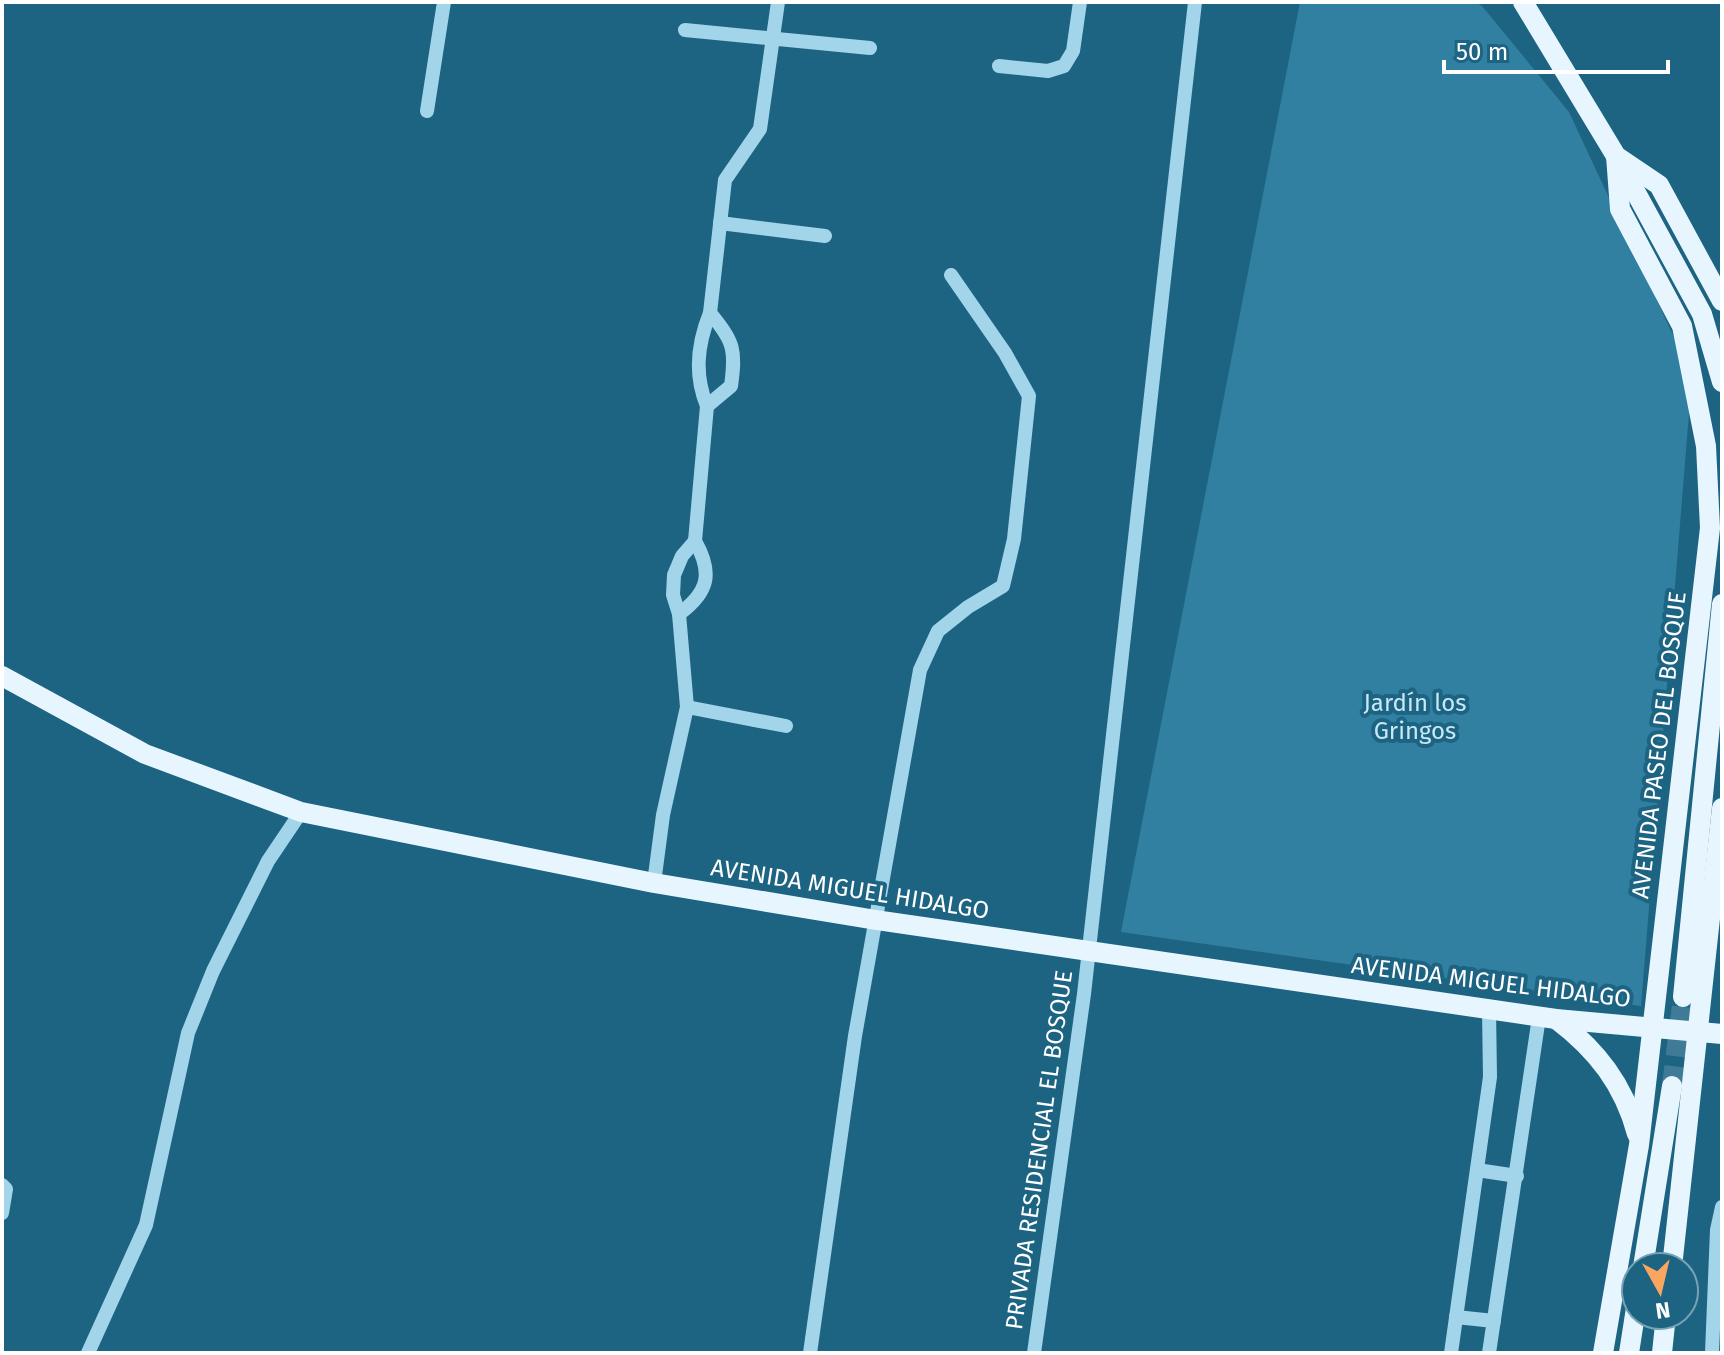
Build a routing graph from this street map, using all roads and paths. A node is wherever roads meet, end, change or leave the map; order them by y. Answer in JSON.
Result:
{"nodes":[{"id":1,"x":444,"y":2,"type":"edge"},
{"id":2,"x":778,"y":2,"type":"edge"},
{"id":3,"x":1080,"y":2,"type":"edge"},
{"id":4,"x":1195,"y":2,"type":"edge"},
{"id":5,"x":1523,"y":2,"type":"edge"},
{"id":6,"x":685,"y":30,"type":"dead end"},
{"id":7,"x":772,"y":39,"type":"junction"},
{"id":8,"x":870,"y":48,"type":"dead end"},
{"id":9,"x":999,"y":66,"type":"dead end"},
{"id":10,"x":427,"y":111,"type":"dead end"},
{"id":11,"x":1616,"y":156,"type":"junction"},
{"id":12,"x":720,"y":223,"type":"junction"},
{"id":13,"x":825,"y":236,"type":"dead end"},
{"id":14,"x":951,"y":275,"type":"dead end"},
{"id":15,"x":1722,"y":301,"type":"edge"},
{"id":16,"x":710,"y":313,"type":"junction"},
{"id":17,"x":1722,"y":382,"type":"edge"},
{"id":18,"x":707,"y":406,"type":"junction"},
{"id":19,"x":695,"y":541,"type":"junction"},
{"id":20,"x":1722,"y":604,"type":"edge"},
{"id":21,"x":679,"y":614,"type":"junction"},
{"id":22,"x":2,"y":676,"type":"edge"},
{"id":23,"x":687,"y":707,"type":"junction"},
{"id":24,"x":786,"y":726,"type":"dead end"},
{"id":25,"x":1722,"y":808,"type":"edge"},
{"id":26,"x":301,"y":812,"type":"junction"},
{"id":27,"x":654,"y":883,"type":"junction"},
{"id":28,"x":876,"y":920,"type":"junction"},
{"id":29,"x":1088,"y":953,"type":"junction"},
{"id":30,"x":1683,"y":997,"type":"tunnel mouth"},
{"id":31,"x":1489,"y":1010,"type":"junction"},
{"id":32,"x":1548,"y":1018,"type":"junction"},
{"id":33,"x":1653,"y":1028,"type":"junction"},
{"id":34,"x":1699,"y":1032,"type":"junction"},
{"id":35,"x":1722,"y":1034,"type":"edge"},
{"id":36,"x":1672,"y":1086,"type":"tunnel mouth"},
{"id":37,"x":1639,"y":1145,"type":"junction"},
{"id":38,"x":1477,"y":1170,"type":"junction"},
{"id":39,"x":1517,"y":1176,"type":"junction"},
{"id":40,"x":2,"y":1185,"type":"edge"},
{"id":41,"x":1722,"y":1207,"type":"edge"},
{"id":42,"x":2,"y":1213,"type":"edge"},
{"id":43,"x":1646,"y":1251,"type":"edge"},
{"id":44,"x":1674,"y":1251,"type":"edge"},
{"id":45,"x":1456,"y":1317,"type":"junction"},
{"id":46,"x":1494,"y":1321,"type":"junction"},
{"id":47,"x":1632,"y":1331,"type":"edge"},
{"id":48,"x":1664,"y":1331,"type":"edge"},
{"id":49,"x":88,"y":1353,"type":"edge"},
{"id":50,"x":810,"y":1353,"type":"edge"},
{"id":51,"x":1034,"y":1353,"type":"edge"},
{"id":52,"x":1451,"y":1353,"type":"edge"},
{"id":53,"x":1489,"y":1353,"type":"edge"},
{"id":54,"x":1603,"y":1353,"type":"edge"},
{"id":55,"x":1629,"y":1353,"type":"edge"},
{"id":56,"x":1662,"y":1353,"type":"edge"},
{"id":57,"x":1712,"y":1353,"type":"edge"}],
"edges":[{"from":1,"to":10,"type":"street"},
{"from":2,"to":7,"type":"street"},
{"from":3,"to":9,"type":"street"},
{"from":4,"to":29,"type":"street","name":"PRIVADA RESIDENCIAL EL BOSQUE"},
{"from":5,"to":11,"type":"main road","name":"AVENIDA PASEO DEL BOSQUE"},
{"from":6,"to":7,"type":"street"},
{"from":7,"to":8,"type":"street"},
{"from":7,"to":12,"type":"street"},
{"from":11,"to":15,"type":"main road","name":"AVENIDA PASEO DEL BOSQUE"},
{"from":11,"to":17,"type":"main road"},
{"from":11,"to":33,"type":"main road","name":"AVENIDA PASEO DEL BOSQUE"},
{"from":12,"to":13,"type":"street"},
{"from":12,"to":16,"type":"street"},
{"from":14,"to":28,"type":"street"},
{"from":16,"to":18,"type":"street"},
{"from":16,"to":18,"type":"street"},
{"from":18,"to":19,"type":"street"},
{"from":19,"to":21,"type":"street"},
{"from":19,"to":21,"type":"street"},
{"from":20,"to":30,"type":"main road"},
{"from":21,"to":23,"type":"street"},
{"from":22,"to":26,"type":"main road","name":"AVENIDA MIGUEL HIDALGO"},
{"from":23,"to":24,"type":"street"},
{"from":23,"to":27,"type":"street"},
{"from":25,"to":34,"type":"main road"},
{"from":26,"to":27,"type":"main road","name":"AVENIDA MIGUEL HIDALGO"},
{"from":26,"to":49,"type":"street"},
{"from":27,"to":28,"type":"main road","name":"AVENIDA MIGUEL HIDALGO"},
{"from":28,"to":29,"type":"main road","name":"AVENIDA MIGUEL HIDALGO"},
{"from":28,"to":50,"type":"street"},
{"from":29,"to":31,"type":"main road","name":"AVENIDA MIGUEL HIDALGO"},
{"from":29,"to":51,"type":"street","name":"PRIVADA RESIDENCIAL EL BOSQUE"},
{"from":31,"to":32,"type":"main road","name":"AVENIDA MIGUEL HIDALGO"},
{"from":31,"to":38,"type":"street"},
{"from":32,"to":33,"type":"main road","name":"AVENIDA MIGUEL HIDALGO"},
{"from":32,"to":37,"type":"main road"},
{"from":32,"to":39,"type":"street"},
{"from":33,"to":34,"type":"main road","name":"AVENIDA MIGUEL HIDALGO"},
{"from":33,"to":37,"type":"main road","name":"AVENIDA PASEO DEL BOSQUE"},
{"from":34,"to":35,"type":"main road","name":"AVENIDA MIGUEL HIDALGO"},
{"from":34,"to":44,"type":"main road"},
{"from":36,"to":43,"type":"main road"},
{"from":37,"to":54,"type":"main road","name":"AVENIDA PASEO DEL BOSQUE"},
{"from":38,"to":39,"type":"street"},
{"from":38,"to":45,"type":"street"},
{"from":39,"to":46,"type":"street"},
{"from":40,"to":42,"type":"street"},
{"from":41,"to":57,"type":"street"},
{"from":45,"to":46,"type":"street"},
{"from":45,"to":52,"type":"street"},
{"from":46,"to":53,"type":"street"},
{"from":47,"to":55,"type":"main road"},
{"from":48,"to":56,"type":"main road"}]}
